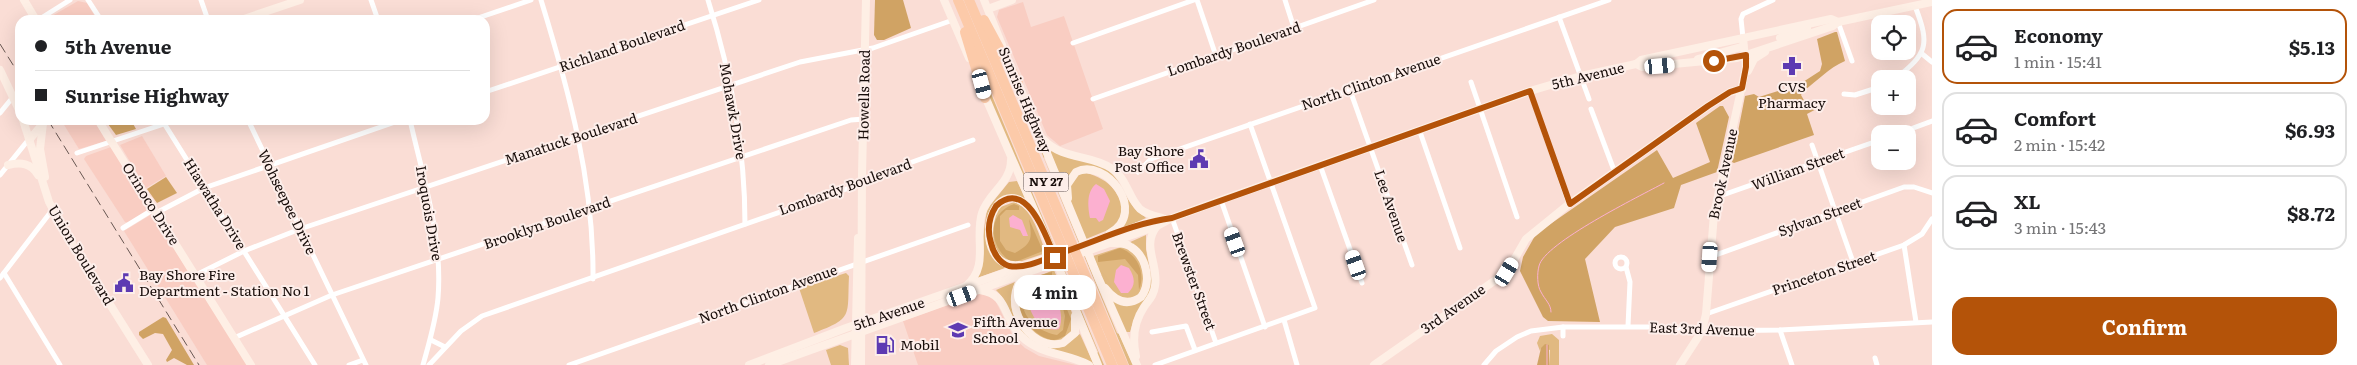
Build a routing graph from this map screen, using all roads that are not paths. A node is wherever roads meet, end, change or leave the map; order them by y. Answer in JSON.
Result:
{"nodes":[{"id":1,"x":24,"y":0,"type":"edge"},
{"id":2,"x":70,"y":0,"type":"edge"},
{"id":3,"x":88,"y":0,"type":"edge"},
{"id":4,"x":201,"y":0,"type":"edge"},
{"id":5,"x":300,"y":0,"type":"edge"},
{"id":6,"x":371,"y":0,"type":"edge"},
{"id":7,"x":531,"y":0,"type":"edge"},
{"id":8,"x":541,"y":0,"type":"edge"},
{"id":9,"x":708,"y":0,"type":"edge"},
{"id":10,"x":759,"y":0,"type":"edge"},
{"id":11,"x":866,"y":0,"type":"edge"},
{"id":12,"x":944,"y":0,"type":"edge"},
{"id":13,"x":954,"y":0,"type":"edge"},
{"id":14,"x":958,"y":0,"type":"edge"},
{"id":15,"x":969,"y":0,"type":"edge"},
{"id":16,"x":975,"y":0,"type":"edge"},
{"id":17,"x":984,"y":0,"type":"edge"},
{"id":18,"x":1012,"y":0,"type":"edge"},
{"id":19,"x":1196,"y":0,"type":"edge"},
{"id":20,"x":1285,"y":0,"type":"edge"},
{"id":21,"x":1374,"y":0,"type":"edge"},
{"id":22,"x":1609,"y":0,"type":"edge"},
{"id":23,"x":1773,"y":0,"type":"edge"},
{"id":24,"x":1932,"y":2,"type":"edge"},
{"id":25,"x":1915,"y":6,"type":"junction"},
{"id":26,"x":988,"y":9,"type":"junction"},
{"id":27,"x":34,"y":15,"type":"edge"},
{"id":28,"x":45,"y":15,"type":"edge"},
{"id":29,"x":98,"y":15,"type":"edge"},
{"id":30,"x":206,"y":15,"type":"edge"},
{"id":31,"x":256,"y":15,"type":"edge"},
{"id":32,"x":376,"y":15,"type":"edge"},
{"id":33,"x":487,"y":15,"type":"edge"},
{"id":34,"x":713,"y":15,"type":"junction"},
{"id":35,"x":1559,"y":17,"type":"junction"},
{"id":36,"x":953,"y":20,"type":"junction"},
{"id":37,"x":1823,"y":21,"type":"junction"},
{"id":38,"x":1838,"y":22,"type":"junction"},
{"id":39,"x":1294,"y":28,"type":"junction"},
{"id":40,"x":1742,"y":42,"type":"junction"},
{"id":41,"x":1073,"y":43,"type":"dead end"},
{"id":42,"x":1780,"y":44,"type":"junction"},
{"id":43,"x":865,"y":49,"type":"junction"},
{"id":44,"x":1921,"y":53,"type":"junction"},
{"id":45,"x":1746,"y":55,"type":"junction"},
{"id":46,"x":1216,"y":56,"type":"junction"},
{"id":47,"x":1852,"y":61,"type":"dead end"},
{"id":48,"x":1932,"y":62,"type":"edge"},
{"id":49,"x":1636,"y":64,"type":"junction"},
{"id":50,"x":1685,"y":64,"type":"junction"},
{"id":51,"x":562,"y":66,"type":"junction"},
{"id":52,"x":0,"y":69,"type":"edge"},
{"id":53,"x":1904,"y":70,"type":"edge"},
{"id":54,"x":1581,"y":76,"type":"junction"},
{"id":55,"x":1744,"y":80,"type":"junction"},
{"id":56,"x":1471,"y":82,"type":"dead end"},
{"id":57,"x":1018,"y":83,"type":"junction"},
{"id":58,"x":730,"y":85,"type":"junction"},
{"id":59,"x":1742,"y":88,"type":"junction"},
{"id":60,"x":490,"y":90,"type":"edge"},
{"id":61,"x":1350,"y":90,"type":"junction"},
{"id":62,"x":1871,"y":90,"type":"edge"},
{"id":63,"x":1530,"y":91,"type":"junction"},
{"id":64,"x":15,"y":94,"type":"edge"},
{"id":65,"x":1844,"y":94,"type":"dead end"},
{"id":66,"x":985,"y":98,"type":"junction"},
{"id":67,"x":15,"y":99,"type":"edge"},
{"id":68,"x":1093,"y":99,"type":"dead end"},
{"id":69,"x":1589,"y":99,"type":"dead end"},
{"id":70,"x":1480,"y":108,"type":"junction"},
{"id":71,"x":1591,"y":109,"type":"dead end"},
{"id":72,"x":0,"y":113,"type":"edge"},
{"id":73,"x":864,"y":119,"type":"junction"},
{"id":74,"x":1932,"y":121,"type":"edge"},
{"id":75,"x":1250,"y":124,"type":"junction"},
{"id":76,"x":25,"y":125,"type":"edge"},
{"id":77,"x":39,"y":125,"type":"edge"},
{"id":78,"x":42,"y":125,"type":"edge"},
{"id":79,"x":101,"y":125,"type":"edge"},
{"id":80,"x":155,"y":125,"type":"edge"},
{"id":81,"x":165,"y":125,"type":"edge"},
{"id":82,"x":250,"y":125,"type":"edge"},
{"id":83,"x":386,"y":125,"type":"edge"},
{"id":84,"x":411,"y":125,"type":"edge"},
{"id":85,"x":1916,"y":127,"type":"edge"},
{"id":86,"x":1420,"y":129,"type":"junction"},
{"id":87,"x":1040,"y":134,"type":"junction"},
{"id":88,"x":579,"y":136,"type":"junction"},
{"id":89,"x":30,"y":139,"type":"junction"},
{"id":90,"x":973,"y":140,"type":"dead end"},
{"id":91,"x":112,"y":142,"type":"junction"},
{"id":92,"x":1871,"y":143,"type":"edge"},
{"id":93,"x":1812,"y":145,"type":"dead end"},
{"id":94,"x":1371,"y":147,"type":"junction"},
{"id":95,"x":77,"y":153,"type":"dead end"},
{"id":96,"x":742,"y":156,"type":"junction"},
{"id":97,"x":1011,"y":158,"type":"junction"},
{"id":98,"x":1818,"y":161,"type":"junction"},
{"id":99,"x":269,"y":164,"type":"junction"},
{"id":100,"x":8,"y":165,"type":"junction"},
{"id":101,"x":1320,"y":165,"type":"junction"},
{"id":102,"x":1138,"y":172,"type":"dead end"},
{"id":103,"x":1615,"y":172,"type":"junction"},
{"id":104,"x":0,"y":175,"type":"edge"},
{"id":105,"x":1270,"y":183,"type":"junction"},
{"id":106,"x":862,"y":186,"type":"junction"},
{"id":107,"x":426,"y":187,"type":"junction"},
{"id":108,"x":204,"y":188,"type":"junction"},
{"id":109,"x":46,"y":190,"type":"junction"},
{"id":110,"x":1932,"y":193,"type":"edge"},
{"id":111,"x":1717,"y":198,"type":"junction"},
{"id":112,"x":1220,"y":200,"type":"junction"},
{"id":113,"x":1570,"y":204,"type":"junction"},
{"id":114,"x":51,"y":205,"type":"junction"},
{"id":115,"x":590,"y":208,"type":"junction"},
{"id":116,"x":155,"y":211,"type":"junction"},
{"id":117,"x":1070,"y":212,"type":"junction"},
{"id":118,"x":1835,"y":212,"type":"junction"},
{"id":119,"x":1037,"y":216,"type":"junction"},
{"id":120,"x":1516,"y":217,"type":"dead end"},
{"id":121,"x":1168,"y":218,"type":"junction"},
{"id":122,"x":1932,"y":220,"type":"edge"},
{"id":123,"x":745,"y":224,"type":"junction"},
{"id":124,"x":968,"y":225,"type":"dead end"},
{"id":125,"x":1157,"y":226,"type":"junction"},
{"id":126,"x":123,"y":228,"type":"dead end"},
{"id":127,"x":300,"y":229,"type":"junction"},
{"id":128,"x":1108,"y":243,"type":"junction"},
{"id":129,"x":1096,"y":244,"type":"junction"},
{"id":130,"x":1904,"y":245,"type":"junction"},
{"id":131,"x":1460,"y":248,"type":"dead end"},
{"id":132,"x":244,"y":251,"type":"junction"},
{"id":133,"x":1710,"y":257,"type":"junction"},
{"id":134,"x":438,"y":259,"type":"junction"},
{"id":135,"x":859,"y":262,"type":"junction"},
{"id":136,"x":1853,"y":262,"type":"junction"},
{"id":137,"x":1412,"y":266,"type":"dead end"},
{"id":138,"x":1032,"y":267,"type":"junction"},
{"id":139,"x":1626,"y":267,"type":"dead end"},
{"id":140,"x":4,"y":273,"type":"junction"},
{"id":141,"x":196,"y":275,"type":"junction"},
{"id":142,"x":1098,"y":277,"type":"junction"},
{"id":143,"x":0,"y":278,"type":"edge"},
{"id":144,"x":593,"y":279,"type":"junction"},
{"id":145,"x":1362,"y":283,"type":"dead end"},
{"id":146,"x":962,"y":289,"type":"junction"},
{"id":147,"x":980,"y":290,"type":"junction"},
{"id":148,"x":332,"y":295,"type":"junction"},
{"id":149,"x":1073,"y":301,"type":"junction"},
{"id":150,"x":284,"y":314,"type":"junction"},
{"id":151,"x":1706,"y":314,"type":"junction"},
{"id":152,"x":1284,"y":320,"type":"junction"},
{"id":153,"x":1916,"y":322,"type":"junction"},
{"id":154,"x":1932,"y":322,"type":"edge"},
{"id":155,"x":858,"y":324,"type":"junction"},
{"id":156,"x":1265,"y":326,"type":"junction"},
{"id":157,"x":1628,"y":326,"type":"junction"},
{"id":158,"x":1563,"y":327,"type":"junction"},
{"id":159,"x":1780,"y":330,"type":"junction"},
{"id":160,"x":1702,"y":331,"type":"junction"},
{"id":161,"x":1152,"y":332,"type":"dead end"},
{"id":162,"x":858,"y":333,"type":"junction"},
{"id":163,"x":1563,"y":336,"type":"dead end"},
{"id":164,"x":234,"y":338,"type":"junction"},
{"id":165,"x":431,"y":340,"type":"junction"},
{"id":166,"x":1216,"y":343,"type":"junction"},
{"id":167,"x":445,"y":347,"type":"junction"},
{"id":168,"x":1195,"y":350,"type":"junction"},
{"id":169,"x":1876,"y":358,"type":"dead end"},
{"id":170,"x":364,"y":362,"type":"edge"},
{"id":171,"x":60,"y":365,"type":"edge"},
{"id":172,"x":148,"y":365,"type":"edge"},
{"id":173,"x":251,"y":365,"type":"edge"},
{"id":174,"x":315,"y":365,"type":"edge"},
{"id":175,"x":349,"y":365,"type":"edge"},
{"id":176,"x":423,"y":365,"type":"edge"},
{"id":177,"x":429,"y":365,"type":"edge"},
{"id":178,"x":569,"y":365,"type":"edge"},
{"id":179,"x":749,"y":365,"type":"edge"},
{"id":180,"x":769,"y":365,"type":"edge"},
{"id":181,"x":855,"y":365,"type":"edge"},
{"id":182,"x":861,"y":365,"type":"edge"},
{"id":183,"x":1089,"y":365,"type":"edge"},
{"id":184,"x":1098,"y":365,"type":"edge"},
{"id":185,"x":1112,"y":365,"type":"edge"},
{"id":186,"x":1123,"y":365,"type":"edge"},
{"id":187,"x":1138,"y":365,"type":"edge"},
{"id":188,"x":1155,"y":365,"type":"edge"},
{"id":189,"x":1296,"y":365,"type":"edge"},
{"id":190,"x":1374,"y":365,"type":"edge"},
{"id":191,"x":1484,"y":365,"type":"edge"},
{"id":192,"x":1680,"y":365,"type":"edge"},
{"id":193,"x":1792,"y":365,"type":"edge"},
{"id":194,"x":1877,"y":365,"type":"edge"}],
"edges":[{"from":1,"to":27,"type":"main road"},
{"from":2,"to":28,"type":"street"},
{"from":3,"to":29,"type":"street"},
{"from":4,"to":30,"type":"street"},
{"from":5,"to":31,"type":"main road"},
{"from":6,"to":32,"type":"street"},
{"from":7,"to":33,"type":"street"},
{"from":8,"to":51,"type":"street"},
{"from":9,"to":34,"type":"street","name":"Mohawk Drive"},
{"from":10,"to":34,"type":"street","name":"Richland Boulevard"},
{"from":11,"to":43,"type":"main road","name":"Howells Road"},
{"from":12,"to":36,"type":"main road"},
{"from":13,"to":66,"type":"highway"},
{"from":14,"to":185,"type":"highway","name":"Sunrise Highway","number":"NY 27"},
{"from":15,"to":186,"type":"highway","name":"Sunrise Highway","number":"NY 27"},
{"from":16,"to":57,"type":"highway"},
{"from":17,"to":26,"type":"main road","name":"Sunrise Highway"},
{"from":18,"to":26,"type":"main road"},
{"from":19,"to":41,"type":"street"},
{"from":19,"to":46,"type":"street"},
{"from":20,"to":39,"type":"street"},
{"from":21,"to":39,"type":"street","name":"Lombardy Boulevard"},
{"from":22,"to":35,"type":"street","name":"North Clinton Avenue"},
{"from":23,"to":40,"type":"street"},
{"from":24,"to":25,"type":"main road","name":"5th Avenue"},
{"from":25,"to":38,"type":"main road","name":"5th Avenue"},
{"from":25,"to":44,"type":"street"},
{"from":26,"to":57,"type":"main road","name":"Sunrise Highway"},
{"from":34,"to":51,"type":"street","name":"Richland Boulevard"},
{"from":34,"to":58,"type":"street","name":"Mohawk Drive"},
{"from":35,"to":54,"type":"street"},
{"from":35,"to":61,"type":"street","name":"North Clinton Avenue"},
{"from":36,"to":43,"type":"street","name":"Manatuck Boulevard"},
{"from":36,"to":66,"type":"main road"},
{"from":37,"to":38,"type":"main road","name":"5th Avenue"},
{"from":37,"to":40,"type":"main road","name":"5th Avenue"},
{"from":37,"to":45,"type":"main road"},
{"from":38,"to":42,"type":"main road","name":"5th Avenue"},
{"from":38,"to":47,"type":"street"},
{"from":39,"to":46,"type":"street","name":"Lombardy Boulevard"},
{"from":40,"to":45,"type":"main road","name":"Brook Avenue"},
{"from":40,"to":49,"type":"main road","name":"5th Avenue"},
{"from":40,"to":50,"type":"main road"},
{"from":42,"to":45,"type":"main road","name":"5th Avenue"},
{"from":42,"to":55,"type":"main road"},
{"from":43,"to":58,"type":"street","name":"Manatuck Boulevard"},
{"from":43,"to":73,"type":"main road","name":"Howells Road"},
{"from":44,"to":48,"type":"street"},
{"from":44,"to":53,"type":"street"},
{"from":45,"to":50,"type":"main road","name":"5th Avenue"},
{"from":45,"to":55,"type":"main road","name":"Brook Avenue"},
{"from":46,"to":68,"type":"street","name":"Lombardy Boulevard"},
{"from":49,"to":50,"type":"main road","name":"5th Avenue"},
{"from":49,"to":54,"type":"main road","name":"5th Avenue"},
{"from":51,"to":60,"type":"street","name":"Richland Boulevard"},
{"from":51,"to":88,"type":"street"},
{"from":52,"to":64,"type":"main road"},
{"from":54,"to":63,"type":"main road","name":"5th Avenue"},
{"from":54,"to":69,"type":"street"},
{"from":55,"to":59,"type":"main road","name":"Brook Avenue"},
{"from":56,"to":70,"type":"street"},
{"from":57,"to":87,"type":"main road","name":"Sunrise Highway"},
{"from":58,"to":88,"type":"street","name":"Manatuck Boulevard"},
{"from":58,"to":96,"type":"street","name":"Mohawk Drive"},
{"from":59,"to":103,"type":"main road","name":"3rd Avenue"},
{"from":59,"to":111,"type":"main road","name":"Brook Avenue"},
{"from":61,"to":75,"type":"street","name":"North Clinton Avenue"},
{"from":61,"to":94,"type":"street","name":"Lee Avenue"},
{"from":62,"to":65,"type":"street"},
{"from":63,"to":70,"type":"main road","name":"5th Avenue"},
{"from":63,"to":113,"type":"street"},
{"from":66,"to":97,"type":"main road"},
{"from":67,"to":72,"type":"street"},
{"from":70,"to":86,"type":"main road","name":"5th Avenue"},
{"from":70,"to":120,"type":"street"},
{"from":71,"to":103,"type":"street"},
{"from":73,"to":96,"type":"street","name":"Brooklyn Boulevard"},
{"from":73,"to":106,"type":"main road","name":"Howells Road"},
{"from":74,"to":85,"type":"street"},
{"from":75,"to":102,"type":"street","name":"North Clinton Avenue"},
{"from":75,"to":105,"type":"street"},
{"from":76,"to":89,"type":"main road","name":"Union Boulevard"},
{"from":77,"to":89,"type":"main road"},
{"from":78,"to":114,"type":"main road"},
{"from":79,"to":91,"type":"main road","name":"Orinoco Drive"},
{"from":80,"to":91,"type":"street"},
{"from":81,"to":108,"type":"street","name":"Hiawatha Drive"},
{"from":82,"to":99,"type":"street","name":"Wohseepee Drive"},
{"from":83,"to":99,"type":"street"},
{"from":84,"to":107,"type":"street","name":"Iroquois Drive"},
{"from":86,"to":94,"type":"main road","name":"5th Avenue"},
{"from":86,"to":131,"type":"street"},
{"from":87,"to":117,"type":"main road","name":"Sunrise Highway"},
{"from":87,"to":121,"type":"main road"},
{"from":88,"to":107,"type":"street","name":"Manatuck Boulevard"},
{"from":88,"to":115,"type":"street"},
{"from":89,"to":100,"type":"street"},
{"from":89,"to":109,"type":"main road","name":"Union Boulevard"},
{"from":90,"to":106,"type":"street","name":"Lombardy Boulevard"},
{"from":91,"to":95,"type":"street"},
{"from":91,"to":116,"type":"main road","name":"Orinoco Drive"},
{"from":92,"to":98,"type":"street","name":"William Street"},
{"from":93,"to":98,"type":"street"},
{"from":94,"to":101,"type":"main road","name":"5th Avenue"},
{"from":94,"to":137,"type":"street","name":"Lee Avenue"},
{"from":96,"to":115,"type":"street","name":"Brooklyn Boulevard"},
{"from":96,"to":123,"type":"street","name":"Mohawk Drive"},
{"from":97,"to":119,"type":"main road"},
{"from":97,"to":146,"type":"main road"},
{"from":98,"to":111,"type":"street","name":"William Street"},
{"from":98,"to":118,"type":"street"},
{"from":99,"to":108,"type":"street"},
{"from":99,"to":127,"type":"street","name":"Wohseepee Drive"},
{"from":100,"to":104,"type":"street"},
{"from":100,"to":109,"type":"main road"},
{"from":101,"to":105,"type":"main road","name":"5th Avenue"},
{"from":101,"to":145,"type":"street"},
{"from":103,"to":113,"type":"main road","name":"3rd Avenue"},
{"from":105,"to":112,"type":"main road","name":"5th Avenue"},
{"from":105,"to":152,"type":"street"},
{"from":106,"to":123,"type":"street","name":"Lombardy Boulevard"},
{"from":106,"to":135,"type":"main road","name":"Howells Road"},
{"from":107,"to":127,"type":"street","name":"Manatuck Boulevard"},
{"from":107,"to":134,"type":"street","name":"Iroquois Drive"},
{"from":108,"to":116,"type":"street"},
{"from":108,"to":132,"type":"street","name":"Hiawatha Drive"},
{"from":109,"to":114,"type":"main road","name":"Union Boulevard"},
{"from":110,"to":118,"type":"street","name":"Sylvan Street"},
{"from":111,"to":133,"type":"main road","name":"Brook Avenue"},
{"from":112,"to":121,"type":"main road","name":"5th Avenue"},
{"from":112,"to":156,"type":"street"},
{"from":113,"to":190,"type":"main road","name":"3rd Avenue"},
{"from":114,"to":140,"type":"street"},
{"from":114,"to":172,"type":"main road","name":"Union Boulevard"},
{"from":115,"to":134,"type":"street","name":"Brooklyn Boulevard"},
{"from":115,"to":144,"type":"street"},
{"from":116,"to":126,"type":"street"},
{"from":116,"to":141,"type":"main road","name":"Orinoco Drive"},
{"from":117,"to":129,"type":"main road"},
{"from":117,"to":142,"type":"main road","name":"Sunrise Highway"},
{"from":118,"to":133,"type":"street","name":"Sylvan Street"},
{"from":118,"to":136,"type":"street"},
{"from":119,"to":138,"type":"main road"},
{"from":119,"to":149,"type":"main road"},
{"from":121,"to":125,"type":"main road","name":"5th Avenue"},
{"from":121,"to":129,"type":"main road","name":"5th Avenue"},
{"from":121,"to":166,"type":"street","name":"Brewster Street"},
{"from":122,"to":130,"type":"street","name":"Princeton Street"},
{"from":123,"to":144,"type":"street","name":"Lombardy Boulevard"},
{"from":124,"to":135,"type":"street","name":"North Clinton Avenue"},
{"from":125,"to":128,"type":"main road","name":"5th Avenue"},
{"from":125,"to":187,"type":"main road"},
{"from":127,"to":132,"type":"street","name":"Manatuck Boulevard"},
{"from":127,"to":148,"type":"street","name":"Wohseepee Drive"},
{"from":128,"to":129,"type":"main road","name":"5th Avenue"},
{"from":128,"to":142,"type":"main road"},
{"from":129,"to":138,"type":"main road","name":"5th Avenue"},
{"from":130,"to":136,"type":"street","name":"Princeton Street"},
{"from":130,"to":153,"type":"street"},
{"from":132,"to":141,"type":"street","name":"Manatuck Boulevard"},
{"from":132,"to":150,"type":"street","name":"Hiawatha Drive"},
{"from":133,"to":151,"type":"main road","name":"Brook Avenue"},
{"from":134,"to":148,"type":"street","name":"Brooklyn Boulevard"},
{"from":134,"to":165,"type":"street","name":"Iroquois Drive"},
{"from":135,"to":155,"type":"main road","name":"Howells Road"},
{"from":135,"to":178,"type":"street","name":"North Clinton Avenue"},
{"from":136,"to":151,"type":"street","name":"Princeton Street"},
{"from":138,"to":146,"type":"main road","name":"5th Avenue"},
{"from":138,"to":147,"type":"main road","name":"5th Avenue"},
{"from":138,"to":149,"type":"main road"},
{"from":139,"to":157,"type":"street"},
{"from":140,"to":143,"type":"street"},
{"from":140,"to":171,"type":"street"},
{"from":141,"to":164,"type":"main road","name":"Orinoco Drive"},
{"from":142,"to":187,"type":"main road","name":"Sunrise Highway"},
{"from":144,"to":167,"type":"street","name":"Lombardy Boulevard"},
{"from":146,"to":155,"type":"main road","name":"5th Avenue"},
{"from":147,"to":162,"type":"main road","name":"5th Avenue"},
{"from":147,"to":183,"type":"main road"},
{"from":148,"to":150,"type":"street","name":"Brooklyn Boulevard"},
{"from":148,"to":170,"type":"street","name":"Wohseepee Drive"},
{"from":149,"to":184,"type":"main road"},
{"from":150,"to":164,"type":"street","name":"Brooklyn Boulevard"},
{"from":150,"to":174,"type":"street","name":"Hiawatha Drive"},
{"from":151,"to":160,"type":"main road","name":"Brook Avenue"},
{"from":152,"to":156,"type":"street"},
{"from":152,"to":189,"type":"street"},
{"from":153,"to":154,"type":"street","name":"East 3rd Avenue"},
{"from":153,"to":159,"type":"street","name":"East 3rd Avenue"},
{"from":155,"to":162,"type":"main road","name":"Howells Road"},
{"from":155,"to":179,"type":"main road","name":"5th Avenue"},
{"from":156,"to":166,"type":"street"},
{"from":157,"to":158,"type":"street","name":"East 3rd Avenue"},
{"from":157,"to":160,"type":"street","name":"East 3rd Avenue"},
{"from":158,"to":163,"type":"street"},
{"from":158,"to":191,"type":"street","name":"East 3rd Avenue"},
{"from":159,"to":160,"type":"street","name":"East 3rd Avenue"},
{"from":159,"to":193,"type":"street"},
{"from":160,"to":192,"type":"main road","name":"Brook Avenue"},
{"from":161,"to":168,"type":"street"},
{"from":162,"to":180,"type":"main road","name":"5th Avenue"},
{"from":162,"to":181,"type":"main road","name":"Howells Road"},
{"from":162,"to":182,"type":"main road","name":"Howells Road"},
{"from":164,"to":173,"type":"main road","name":"Orinoco Drive"},
{"from":165,"to":167,"type":"street"},
{"from":165,"to":176,"type":"street","name":"Iroquois Drive"},
{"from":166,"to":168,"type":"street"},
{"from":167,"to":177,"type":"street","name":"Lombardy Boulevard"},
{"from":168,"to":188,"type":"street"},
{"from":169,"to":194,"type":"street"},
{"from":170,"to":175,"type":"street"}]}
